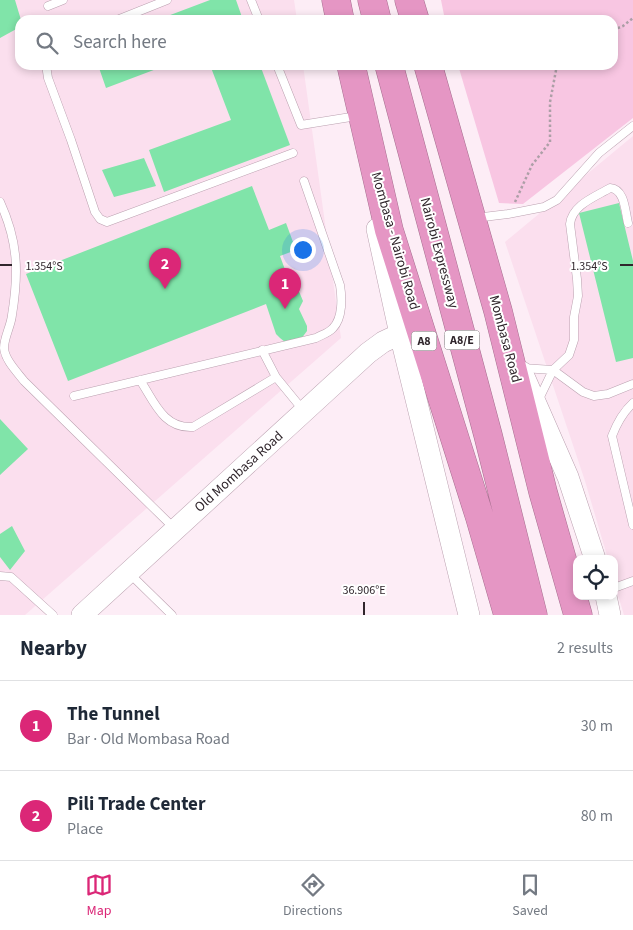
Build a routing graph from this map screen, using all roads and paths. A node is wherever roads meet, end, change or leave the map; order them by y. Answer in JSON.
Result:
{"nodes":[{"id":1,"x":63,"y":0,"type":"edge"},
{"id":2,"x":167,"y":0,"type":"edge"},
{"id":3,"x":251,"y":0,"type":"edge"},
{"id":4,"x":336,"y":0,"type":"edge"},
{"id":5,"x":372,"y":0,"type":"edge"},
{"id":6,"x":393,"y":0,"type":"edge"},
{"id":7,"x":409,"y":0,"type":"edge"},
{"id":8,"x":48,"y":6,"type":"dead end"},
{"id":9,"x":130,"y":15,"type":"edge"},
{"id":10,"x":257,"y":15,"type":"edge"},
{"id":11,"x":339,"y":15,"type":"edge"},
{"id":12,"x":376,"y":15,"type":"edge"},
{"id":13,"x":397,"y":15,"type":"edge"},
{"id":14,"x":414,"y":15,"type":"edge"},
{"id":15,"x":633,"y":18,"type":"edge"},
{"id":16,"x":618,"y":28,"type":"edge"},
{"id":17,"x":47,"y":70,"type":"edge"},
{"id":18,"x":279,"y":70,"type":"edge"},
{"id":19,"x":352,"y":70,"type":"edge"},
{"id":20,"x":389,"y":70,"type":"edge"},
{"id":21,"x":409,"y":70,"type":"edge"},
{"id":22,"x":429,"y":70,"type":"edge"},
{"id":23,"x":556,"y":70,"type":"edge"},
{"id":24,"x":362,"y":115,"type":"junction"},
{"id":25,"x":633,"y":126,"type":"edge"},
{"id":26,"x":293,"y":153,"type":"dead end"},
{"id":27,"x":304,"y":181,"type":"dead end"},
{"id":28,"x":380,"y":195,"type":"junction"},
{"id":29,"x":0,"y":202,"type":"edge"},
{"id":30,"x":508,"y":214,"type":"junction"},
{"id":31,"x":471,"y":218,"type":"junction"},
{"id":32,"x":628,"y":223,"type":"dead end"},
{"id":33,"x":498,"y":311,"type":"junction"},
{"id":34,"x":400,"y":334,"type":"junction"},
{"id":35,"x":262,"y":350,"type":"junction"},
{"id":36,"x":3,"y":357,"type":"edge"},
{"id":37,"x":520,"y":368,"type":"junction"},
{"id":38,"x":554,"y":370,"type":"junction"},
{"id":39,"x":276,"y":377,"type":"junction"},
{"id":40,"x":140,"y":380,"type":"junction"},
{"id":41,"x":633,"y":384,"type":"edge"},
{"id":42,"x":74,"y":396,"type":"dead end"},
{"id":43,"x":633,"y":403,"type":"edge"},
{"id":44,"x":536,"y":404,"type":"junction"},
{"id":45,"x":305,"y":411,"type":"junction"},
{"id":46,"x":633,"y":525,"type":"edge"},
{"id":47,"x":175,"y":530,"type":"junction"},
{"id":48,"x":594,"y":555,"type":"edge"},
{"id":49,"x":129,"y":572,"type":"junction"},
{"id":50,"x":0,"y":576,"type":"edge"},
{"id":51,"x":633,"y":581,"type":"edge"},
{"id":52,"x":618,"y":587,"type":"edge"},
{"id":53,"x":607,"y":600,"type":"edge"},
{"id":54,"x":53,"y":615,"type":"edge"},
{"id":55,"x":82,"y":615,"type":"edge"},
{"id":56,"x":172,"y":615,"type":"edge"},
{"id":57,"x":470,"y":615,"type":"edge"},
{"id":58,"x":508,"y":615,"type":"edge"},
{"id":59,"x":533,"y":615,"type":"edge"},
{"id":60,"x":552,"y":615,"type":"edge"},
{"id":61,"x":578,"y":615,"type":"edge"},
{"id":62,"x":610,"y":615,"type":"edge"}],
"edges":[{"from":1,"to":8,"type":"lane"},
{"from":2,"to":9,"type":"lane"},
{"from":3,"to":10,"type":"lane"},
{"from":4,"to":11,"type":"highway"},
{"from":5,"to":12,"type":"highway"},
{"from":6,"to":13,"type":"highway"},
{"from":7,"to":14,"type":"highway"},
{"from":15,"to":16,"type":"path"},
{"from":17,"to":26,"type":"lane"},
{"from":18,"to":24,"type":"lane"},
{"from":19,"to":24,"type":"highway","name":"Mombasa - Nairobi Road","number":"A8"},
{"from":20,"to":59,"type":"highway","name":"Nairobi Expressway","number":"A8/E"},
{"from":21,"to":60,"type":"highway","name":"Nairobi Expressway","number":"A8/E"},
{"from":22,"to":31,"type":"highway","name":"Mombasa Road"},
{"from":23,"to":30,"type":"path"},
{"from":24,"to":28,"type":"highway","name":"Mombasa - Nairobi Road","number":"A8"},
{"from":25,"to":30,"type":"lane"},
{"from":27,"to":35,"type":"lane"},
{"from":28,"to":34,"type":"street"},
{"from":28,"to":58,"type":"highway","name":"Mombasa - Nairobi Road","number":"A8"},
{"from":29,"to":36,"type":"lane"},
{"from":30,"to":31,"type":"lane"},
{"from":31,"to":33,"type":"highway","name":"Mombasa Road"},
{"from":32,"to":38,"type":"lane"},
{"from":33,"to":37,"type":"street"},
{"from":33,"to":61,"type":"highway","name":"Mombasa Road"},
{"from":34,"to":45,"type":"street","name":"Old Mombasa Road"},
{"from":34,"to":57,"type":"street"},
{"from":35,"to":39,"type":"lane"},
{"from":35,"to":40,"type":"lane"},
{"from":36,"to":47,"type":"lane"},
{"from":37,"to":38,"type":"lane"},
{"from":37,"to":44,"type":"street"},
{"from":38,"to":41,"type":"lane"},
{"from":38,"to":44,"type":"lane"},
{"from":39,"to":40,"type":"lane"},
{"from":39,"to":45,"type":"lane"},
{"from":40,"to":42,"type":"lane"},
{"from":43,"to":46,"type":"lane"},
{"from":44,"to":48,"type":"street"},
{"from":45,"to":47,"type":"street","name":"Old Mombasa Road"},
{"from":47,"to":49,"type":"street","name":"Old Mombasa Road"},
{"from":49,"to":55,"type":"street","name":"Old Mombasa Road"},
{"from":49,"to":56,"type":"lane"},
{"from":50,"to":54,"type":"lane"},
{"from":51,"to":52,"type":"lane"},
{"from":53,"to":62,"type":"street"}]}
